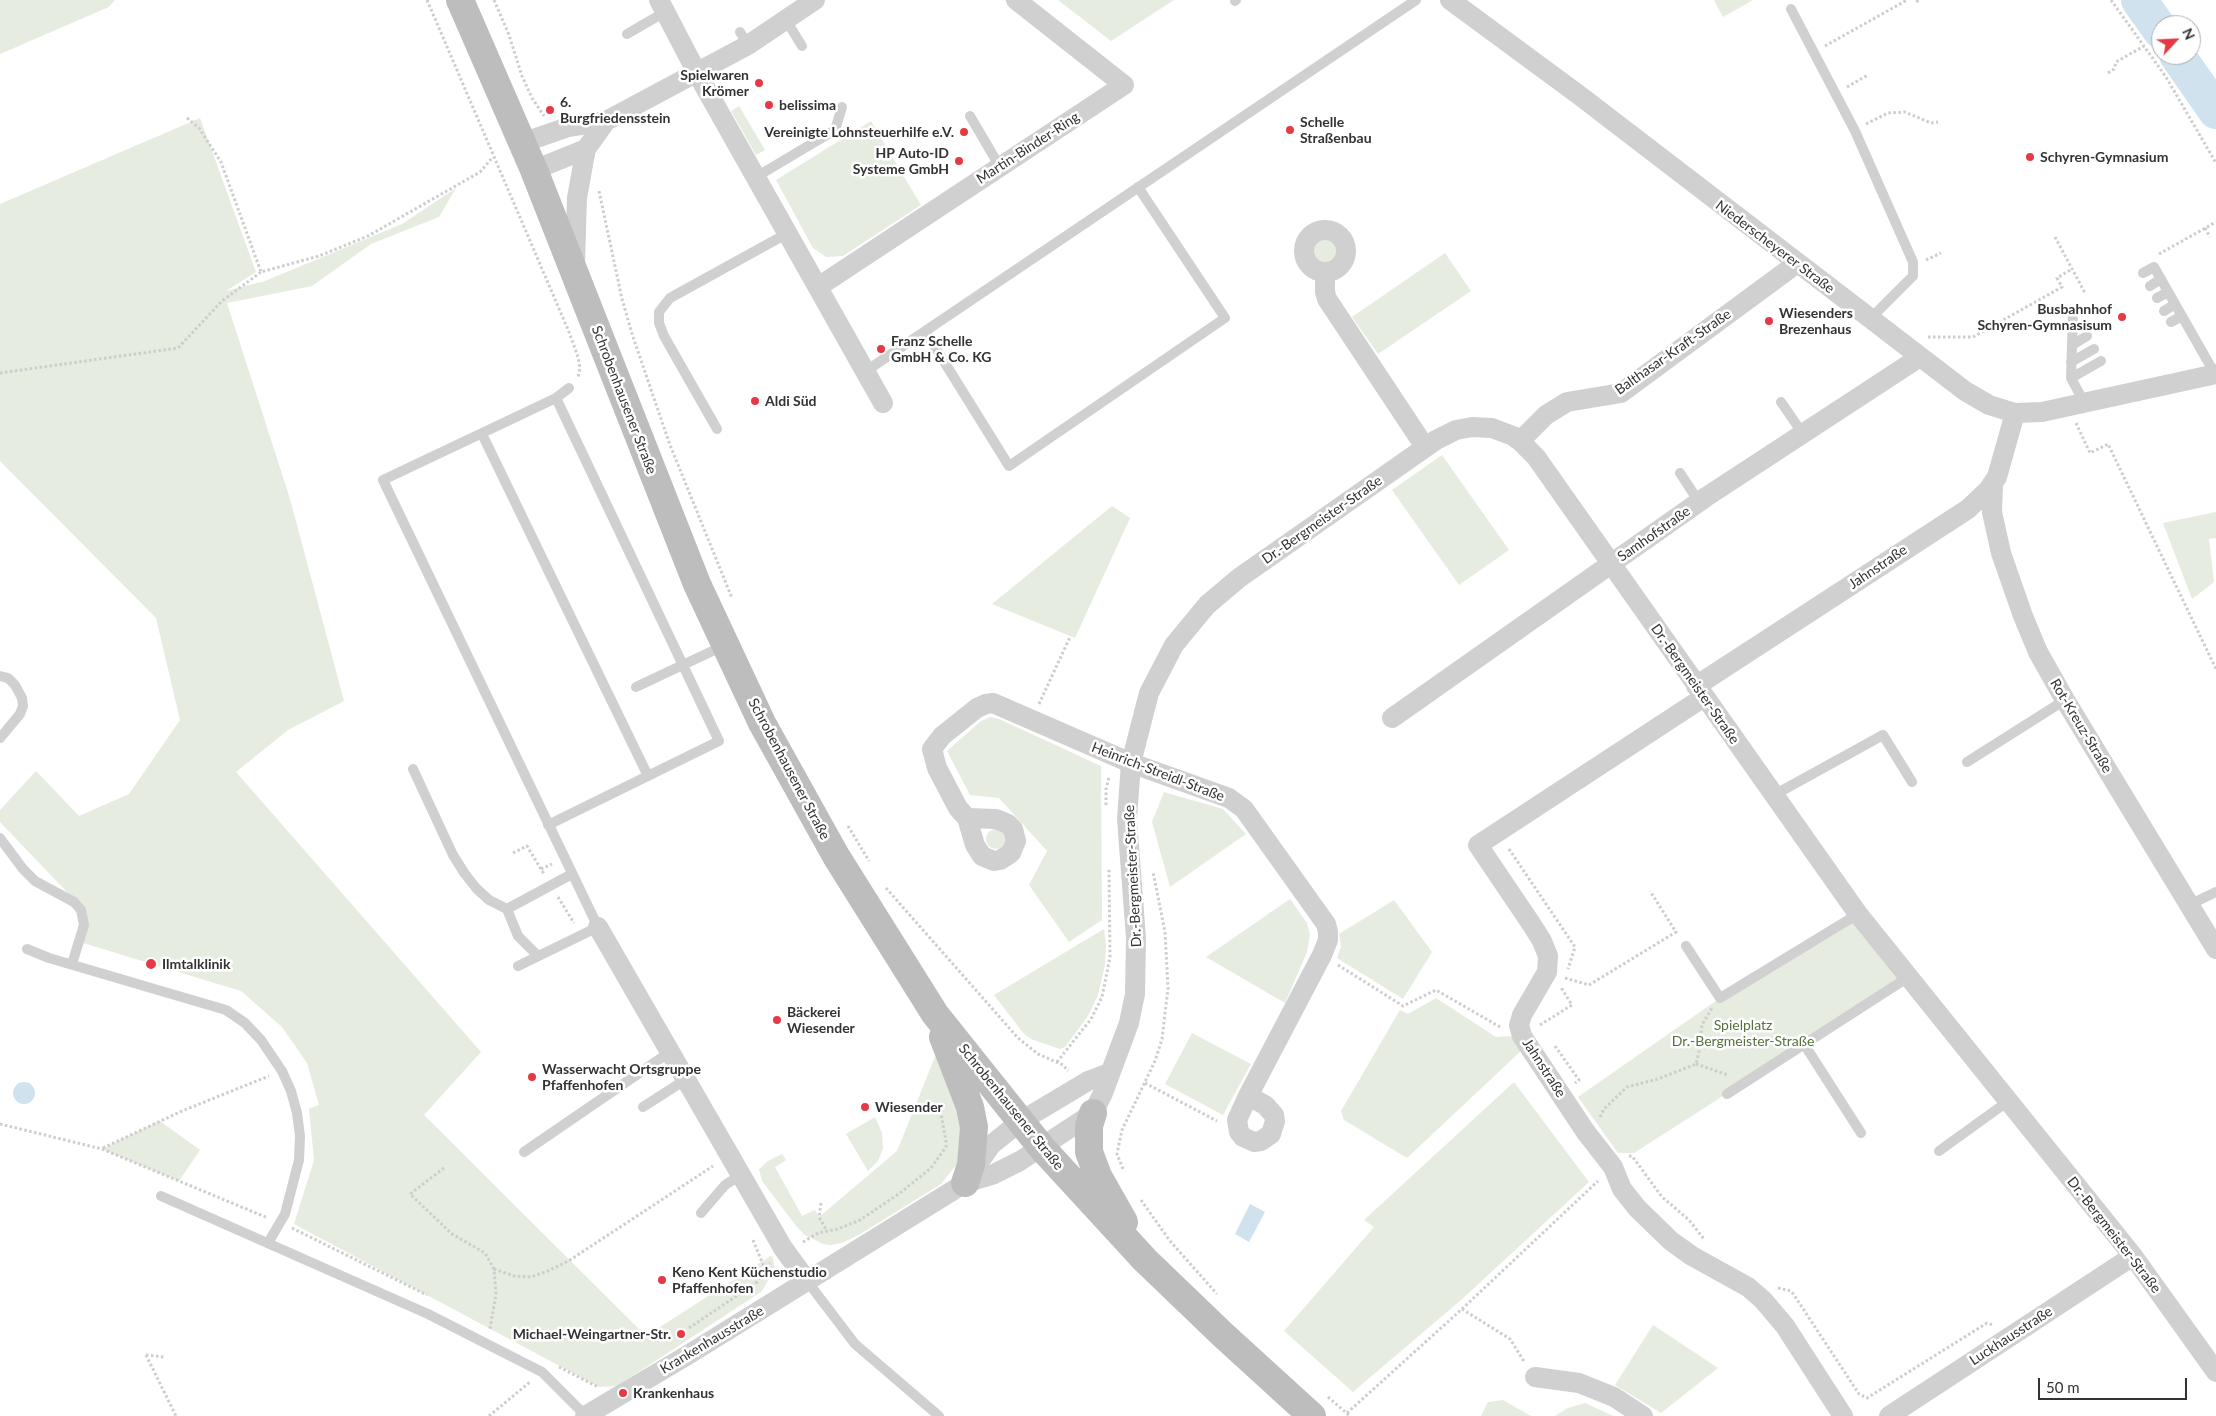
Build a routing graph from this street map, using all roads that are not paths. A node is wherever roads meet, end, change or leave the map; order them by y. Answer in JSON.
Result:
{"nodes":[{"id":1,"x":460,"y":0,"type":"edge"},
{"id":2,"x":815,"y":0,"type":"edge"},
{"id":3,"x":1016,"y":0,"type":"edge"},
{"id":4,"x":1416,"y":0,"type":"edge"},
{"id":5,"x":1450,"y":0,"type":"edge"},
{"id":6,"x":662,"y":6,"type":"edge"},
{"id":7,"x":1791,"y":9,"type":"dead end"},
{"id":8,"x":786,"y":20,"type":"junction"},
{"id":9,"x":627,"y":34,"type":"dead end"},
{"id":10,"x":802,"y":46,"type":"dead end"},
{"id":11,"x":697,"y":73,"type":"junction"},
{"id":12,"x":842,"y":106,"type":"dead end"},
{"id":13,"x":970,"y":116,"type":"dead end"},
{"id":14,"x":606,"y":121,"type":"junction"},
{"id":15,"x":522,"y":143,"type":"junction"},
{"id":16,"x":586,"y":149,"type":"junction"},
{"id":17,"x":1000,"y":167,"type":"junction"},
{"id":18,"x":534,"y":170,"type":"junction"},
{"id":19,"x":756,"y":177,"type":"junction"},
{"id":20,"x":1138,"y":187,"type":"junction"},
{"id":21,"x":788,"y":234,"type":"junction"},
{"id":22,"x":1796,"y":264,"type":"junction"},
{"id":23,"x":574,"y":272,"type":"junction"},
{"id":24,"x":1325,"y":272,"type":"dead end"},
{"id":25,"x":2143,"y":273,"type":"dead end"},
{"id":26,"x":2161,"y":279,"type":"junction"},
{"id":27,"x":2150,"y":286,"type":"dead end"},
{"id":28,"x":818,"y":287,"type":"junction"},
{"id":29,"x":2168,"y":292,"type":"junction"},
{"id":30,"x":2157,"y":298,"type":"dead end"},
{"id":31,"x":2175,"y":304,"type":"junction"},
{"id":32,"x":2072,"y":311,"type":"dead end"},
{"id":33,"x":2164,"y":311,"type":"dead end"},
{"id":34,"x":2182,"y":316,"type":"junction"},
{"id":35,"x":1870,"y":319,"type":"junction"},
{"id":36,"x":2171,"y":322,"type":"dead end"},
{"id":37,"x":925,"y":330,"type":"junction"},
{"id":38,"x":2087,"y":336,"type":"dead end"},
{"id":39,"x":2072,"y":345,"type":"junction"},
{"id":40,"x":2094,"y":349,"type":"dead end"},
{"id":41,"x":1914,"y":353,"type":"junction"},
{"id":42,"x":2101,"y":361,"type":"dead end"},
{"id":43,"x":2071,"y":362,"type":"junction"},
{"id":44,"x":866,"y":371,"type":"junction"},
{"id":45,"x":2215,"y":374,"type":"edge"},
{"id":46,"x":2071,"y":378,"type":"junction"},
{"id":47,"x":570,"y":388,"type":"road end"},
{"id":48,"x":556,"y":398,"type":"junction"},
{"id":49,"x":1781,"y":402,"type":"dead end"},
{"id":50,"x":883,"y":403,"type":"dead end"},
{"id":51,"x":2076,"y":405,"type":"junction"},
{"id":52,"x":2014,"y":413,"type":"junction"},
{"id":53,"x":717,"y":429,"type":"dead end"},
{"id":54,"x":482,"y":434,"type":"junction"},
{"id":55,"x":1803,"y":434,"type":"junction"},
{"id":56,"x":1520,"y":441,"type":"junction"},
{"id":57,"x":1425,"y":447,"type":"junction"},
{"id":58,"x":1680,"y":473,"type":"dead end"},
{"id":59,"x":1993,"y":484,"type":"junction"},
{"id":60,"x":1700,"y":502,"type":"junction"},
{"id":61,"x":1610,"y":564,"type":"junction"},
{"id":62,"x":725,"y":645,"type":"junction"},
{"id":63,"x":683,"y":665,"type":"junction"},
{"id":64,"x":0,"y":676,"type":"edge"},
{"id":65,"x":636,"y":687,"type":"dead end"},
{"id":66,"x":1700,"y":691,"type":"junction"},
{"id":67,"x":2065,"y":700,"type":"junction"},
{"id":68,"x":1392,"y":718,"type":"dead end"},
{"id":69,"x":0,"y":738,"type":"edge"},
{"id":70,"x":1123,"y":760,"type":"junction"},
{"id":71,"x":1967,"y":762,"type":"dead end"},
{"id":72,"x":413,"y":769,"type":"dead end"},
{"id":73,"x":648,"y":776,"type":"junction"},
{"id":74,"x":1912,"y":782,"type":"dead end"},
{"id":75,"x":1774,"y":796,"type":"junction"},
{"id":76,"x":967,"y":818,"type":"dead end"},
{"id":77,"x":548,"y":825,"type":"junction"},
{"id":78,"x":0,"y":838,"type":"edge"},
{"id":79,"x":572,"y":874,"type":"junction"},
{"id":80,"x":2216,"y":892,"type":"edge"},
{"id":81,"x":2189,"y":905,"type":"junction"},
{"id":82,"x":507,"y":909,"type":"junction"},
{"id":83,"x":1858,"y":914,"type":"junction"},
{"id":84,"x":598,"y":927,"type":"junction"},
{"id":85,"x":1686,"y":946,"type":"dead end"},
{"id":86,"x":28,"y":949,"type":"dead end"},
{"id":87,"x":2216,"y":949,"type":"edge"},
{"id":88,"x":538,"y":956,"type":"junction"},
{"id":89,"x":72,"y":964,"type":"junction"},
{"id":90,"x":518,"y":966,"type":"dead end"},
{"id":91,"x":1907,"y":978,"type":"junction"},
{"id":92,"x":935,"y":1014,"type":"junction"},
{"id":93,"x":1804,"y":1044,"type":"junction"},
{"id":94,"x":670,"y":1052,"type":"junction"},
{"id":95,"x":1109,"y":1073,"type":"junction"},
{"id":96,"x":686,"y":1080,"type":"junction"},
{"id":97,"x":1727,"y":1094,"type":"dead end"},
{"id":98,"x":1248,"y":1096,"type":"junction"},
{"id":99,"x":2007,"y":1102,"type":"junction"},
{"id":100,"x":643,"y":1107,"type":"dead end"},
{"id":101,"x":1093,"y":1113,"type":"junction"},
{"id":102,"x":1021,"y":1121,"type":"junction"},
{"id":103,"x":1861,"y":1133,"type":"dead end"},
{"id":104,"x":1042,"y":1148,"type":"junction"},
{"id":105,"x":1939,"y":1151,"type":"dead end"},
{"id":106,"x":524,"y":1152,"type":"dead end"},
{"id":107,"x":741,"y":1175,"type":"junction"},
{"id":108,"x":965,"y":1183,"type":"junction"},
{"id":109,"x":161,"y":1196,"type":"dead end"},
{"id":110,"x":701,"y":1213,"type":"dead end"},
{"id":111,"x":268,"y":1243,"type":"junction"},
{"id":112,"x":2133,"y":1256,"type":"junction"},
{"id":113,"x":1145,"y":1260,"type":"junction"},
{"id":114,"x":807,"y":1281,"type":"junction"},
{"id":115,"x":2216,"y":1372,"type":"edge"},
{"id":116,"x":1535,"y":1377,"type":"road end"},
{"id":117,"x":585,"y":1416,"type":"edge"},
{"id":118,"x":939,"y":1416,"type":"edge"},
{"id":119,"x":1312,"y":1416,"type":"edge"},
{"id":120,"x":1643,"y":1416,"type":"edge"},
{"id":121,"x":1843,"y":1416,"type":"edge"},
{"id":122,"x":1889,"y":1416,"type":"edge"}],
"edges":[{"from":1,"to":15,"type":"main road","name":"Schrobenhausener Straße"},
{"from":2,"to":8,"type":"street"},
{"from":3,"to":17,"type":"street","name":"Martin-Binder-Ring"},
{"from":4,"to":20,"type":"lane"},
{"from":5,"to":22,"type":"street","name":"Niederscheyerer Straße"},
{"from":6,"to":9,"type":"lane"},
{"from":6,"to":11,"type":"street"},
{"from":7,"to":35,"type":"lane"},
{"from":8,"to":10,"type":"lane"},
{"from":8,"to":11,"type":"street"},
{"from":11,"to":14,"type":"street"},
{"from":11,"to":19,"type":"street"},
{"from":12,"to":19,"type":"lane"},
{"from":13,"to":17,"type":"lane"},
{"from":14,"to":15,"type":"street"},
{"from":14,"to":16,"type":"street"},
{"from":15,"to":18,"type":"main road","name":"Schrobenhausener Straße"},
{"from":16,"to":18,"type":"street"},
{"from":16,"to":23,"type":"street"},
{"from":17,"to":28,"type":"street","name":"Martin-Binder-Ring"},
{"from":18,"to":23,"type":"main road","name":"Schrobenhausener Straße"},
{"from":19,"to":21,"type":"street"},
{"from":20,"to":37,"type":"lane"},
{"from":20,"to":37,"type":"lane"},
{"from":21,"to":28,"type":"street"},
{"from":21,"to":53,"type":"lane"},
{"from":22,"to":35,"type":"street","name":"Niederscheyerer Straße"},
{"from":22,"to":56,"type":"street","name":"Balthasar-Kraft-Straße"},
{"from":23,"to":62,"type":"main road","name":"Schrobenhausener Straße"},
{"from":24,"to":57,"type":"street"},
{"from":25,"to":26,"type":"lane"},
{"from":26,"to":27,"type":"lane"},
{"from":26,"to":29,"type":"lane"},
{"from":28,"to":44,"type":"street"},
{"from":29,"to":30,"type":"lane"},
{"from":29,"to":31,"type":"lane"},
{"from":31,"to":33,"type":"lane"},
{"from":31,"to":34,"type":"lane"},
{"from":32,"to":39,"type":"lane"},
{"from":34,"to":36,"type":"lane"},
{"from":34,"to":45,"type":"lane"},
{"from":35,"to":41,"type":"street","name":"Niederscheyerer Straße"},
{"from":37,"to":44,"type":"lane"},
{"from":38,"to":39,"type":"lane"},
{"from":39,"to":43,"type":"lane"},
{"from":40,"to":43,"type":"lane"},
{"from":41,"to":52,"type":"street","name":"Niederscheyerer Straße"},
{"from":41,"to":55,"type":"street","name":"Samhofstraße"},
{"from":42,"to":46,"type":"lane"},
{"from":43,"to":46,"type":"lane"},
{"from":44,"to":50,"type":"street"},
{"from":45,"to":51,"type":"street","name":"Niederscheyerer Straße"},
{"from":46,"to":51,"type":"lane"},
{"from":47,"to":48,"type":"lane"},
{"from":48,"to":54,"type":"lane"},
{"from":48,"to":63,"type":"lane"},
{"from":49,"to":55,"type":"lane"},
{"from":51,"to":52,"type":"street","name":"Niederscheyerer Straße"},
{"from":52,"to":59,"type":"street","name":"Jahnstraße"},
{"from":54,"to":73,"type":"lane"},
{"from":54,"to":77,"type":"lane"},
{"from":55,"to":60,"type":"street","name":"Samhofstraße"},
{"from":56,"to":57,"type":"street","name":"Dr.-Bergmeister-Straße"},
{"from":56,"to":61,"type":"street","name":"Dr.-Bergmeister-Straße"},
{"from":57,"to":70,"type":"street","name":"Dr.-Bergmeister-Straße"},
{"from":58,"to":60,"type":"lane"},
{"from":59,"to":66,"type":"street","name":"Jahnstraße"},
{"from":59,"to":67,"type":"street","name":"Rot-Kreuz-Straße"},
{"from":60,"to":61,"type":"street","name":"Samhofstraße"},
{"from":61,"to":66,"type":"street","name":"Dr.-Bergmeister-Straße"},
{"from":61,"to":68,"type":"street","name":"Samhofstraße"},
{"from":62,"to":63,"type":"lane"},
{"from":62,"to":92,"type":"main road","name":"Schrobenhausener Straße"},
{"from":63,"to":65,"type":"lane"},
{"from":63,"to":73,"type":"lane"},
{"from":64,"to":69,"type":"lane"},
{"from":66,"to":75,"type":"street","name":"Dr.-Bergmeister-Straße"},
{"from":66,"to":121,"type":"street","name":"Jahnstraße"},
{"from":67,"to":71,"type":"lane"},
{"from":67,"to":81,"type":"street","name":"Rot-Kreuz-Straße"},
{"from":70,"to":76,"type":"street","name":"Heinrich-Streidl-Straße"},
{"from":70,"to":95,"type":"street","name":"Dr.-Bergmeister-Straße"},
{"from":70,"to":98,"type":"street","name":"Heinrich-Streidl-Straße"},
{"from":72,"to":82,"type":"lane"},
{"from":73,"to":77,"type":"lane"},
{"from":74,"to":75,"type":"lane"},
{"from":75,"to":83,"type":"street","name":"Dr.-Bergmeister-Straße"},
{"from":77,"to":79,"type":"lane"},
{"from":78,"to":89,"type":"lane"},
{"from":79,"to":82,"type":"lane"},
{"from":79,"to":84,"type":"lane"},
{"from":80,"to":81,"type":"lane"},
{"from":81,"to":87,"type":"street","name":"Rot-Kreuz-Straße"},
{"from":82,"to":88,"type":"lane"},
{"from":83,"to":85,"type":"lane"},
{"from":83,"to":91,"type":"street","name":"Dr.-Bergmeister-Straße"},
{"from":84,"to":88,"type":"lane"},
{"from":84,"to":94,"type":"street"},
{"from":86,"to":89,"type":"lane"},
{"from":88,"to":90,"type":"lane"},
{"from":89,"to":111,"type":"lane"},
{"from":91,"to":93,"type":"lane"},
{"from":91,"to":99,"type":"street","name":"Dr.-Bergmeister-Straße"},
{"from":92,"to":102,"type":"main road","name":"Schrobenhausener Straße"},
{"from":92,"to":108,"type":"main road"},
{"from":93,"to":97,"type":"lane"},
{"from":93,"to":103,"type":"lane"},
{"from":94,"to":96,"type":"street"},
{"from":94,"to":106,"type":"lane"},
{"from":95,"to":101,"type":"street","name":"Dr.-Bergmeister-Straße"},
{"from":95,"to":102,"type":"street"},
{"from":96,"to":100,"type":"lane"},
{"from":96,"to":107,"type":"street"},
{"from":98,"to":98,"type":"street","name":"Heinrich-Streidl-Straße"},
{"from":99,"to":105,"type":"lane"},
{"from":99,"to":112,"type":"street","name":"Dr.-Bergmeister-Straße"},
{"from":101,"to":104,"type":"street"},
{"from":101,"to":113,"type":"main road"},
{"from":102,"to":104,"type":"main road","name":"Schrobenhausener Straße"},
{"from":102,"to":108,"type":"street","name":"Krankenhausstraße"},
{"from":104,"to":108,"type":"street","name":"Krankenhausstraße"},
{"from":104,"to":113,"type":"main road","name":"Schrobenhausener Straße"},
{"from":107,"to":110,"type":"lane"},
{"from":107,"to":114,"type":"street"},
{"from":108,"to":114,"type":"street","name":"Krankenhausstraße"},
{"from":109,"to":111,"type":"lane"},
{"from":111,"to":117,"type":"lane"},
{"from":112,"to":115,"type":"street","name":"Dr.-Bergmeister-Straße"},
{"from":112,"to":122,"type":"street","name":"Luckhausstraße"},
{"from":113,"to":119,"type":"main road","name":"Schrobenhausener Straße"},
{"from":114,"to":117,"type":"street","name":"Krankenhausstraße"},
{"from":114,"to":118,"type":"lane"},
{"from":116,"to":120,"type":"street"}]}
